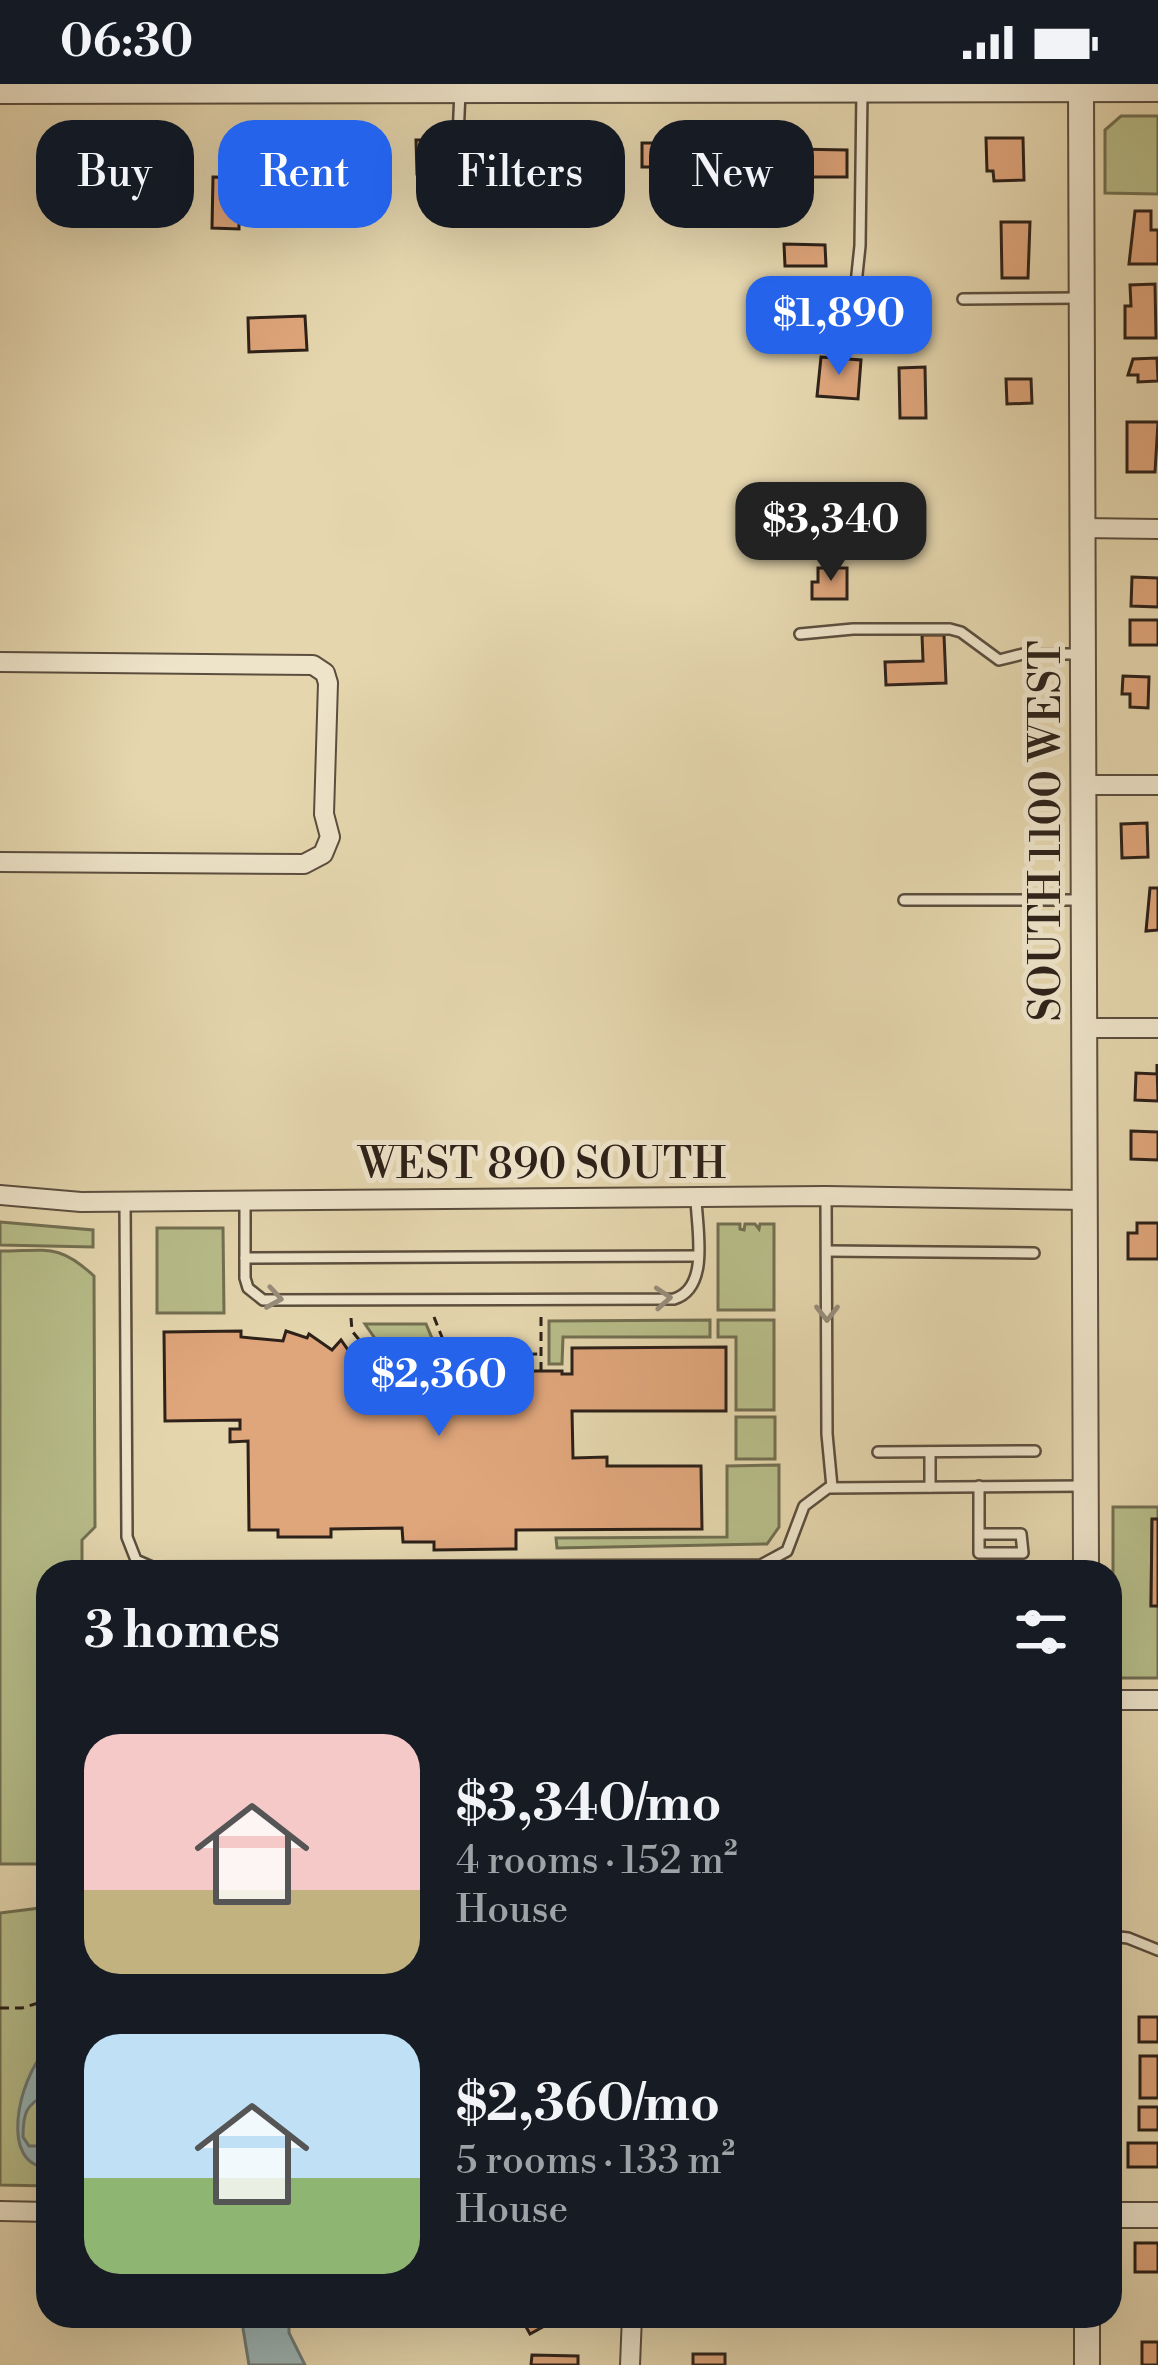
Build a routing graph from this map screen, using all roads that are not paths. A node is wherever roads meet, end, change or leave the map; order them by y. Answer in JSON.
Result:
{"nodes":[{"id":1,"x":321,"y":87,"type":"edge"},
{"id":2,"x":536,"y":87,"type":"edge"},
{"id":3,"x":80,"y":88,"type":"edge"},
{"id":4,"x":1081,"y":89,"type":"junction"},
{"id":5,"x":1158,"y":89,"type":"edge"},
{"id":6,"x":862,"y":90,"type":"junction"},
{"id":7,"x":0,"y":91,"type":"edge"},
{"id":8,"x":460,"y":91,"type":"junction"},
{"id":9,"x":459,"y":120,"type":"edge"},
{"id":10,"x":1082,"y":298,"type":"junction"},
{"id":11,"x":964,"y":299,"type":"dead end"},
{"id":12,"x":851,"y":331,"type":"dead end"},
{"id":13,"x":1082,"y":528,"type":"junction"},
{"id":14,"x":1158,"y":529,"type":"edge"},
{"id":15,"x":800,"y":634,"type":"dead end"},
{"id":16,"x":1083,"y":654,"type":"junction"},
{"id":17,"x":0,"y":662,"type":"edge"},
{"id":18,"x":1084,"y":785,"type":"junction"},
{"id":19,"x":1158,"y":785,"type":"edge"},
{"id":20,"x":0,"y":862,"type":"edge"},
{"id":21,"x":904,"y":900,"type":"dead end"},
{"id":22,"x":1084,"y":900,"type":"junction"},
{"id":23,"x":1085,"y":1028,"type":"junction"},
{"id":24,"x":1158,"y":1028,"type":"edge"},
{"id":25,"x":0,"y":1195,"type":"edge"},
{"id":26,"x":826,"y":1196,"type":"junction"},
{"id":27,"x":696,"y":1197,"type":"junction"},
{"id":28,"x":1086,"y":1200,"type":"junction"},
{"id":29,"x":245,"y":1201,"type":"junction"},
{"id":30,"x":125,"y":1202,"type":"junction"},
{"id":31,"x":827,"y":1251,"type":"junction"},
{"id":32,"x":1034,"y":1252,"type":"dead end"},
{"id":33,"x":697,"y":1256,"type":"junction"},
{"id":34,"x":245,"y":1258,"type":"junction"},
{"id":35,"x":1035,"y":1451,"type":"dead end"},
{"id":36,"x":878,"y":1452,"type":"dead end"},
{"id":37,"x":930,"y":1452,"type":"junction"},
{"id":38,"x":979,"y":1486,"type":"junction"},
{"id":39,"x":1085,"y":1486,"type":"junction"},
{"id":40,"x":832,"y":1487,"type":"junction"},
{"id":41,"x":930,"y":1487,"type":"junction"},
{"id":42,"x":979,"y":1534,"type":"junction"},
{"id":43,"x":139,"y":1560,"type":"edge"},
{"id":44,"x":770,"y":1560,"type":"edge"},
{"id":45,"x":1086,"y":1560,"type":"edge"},
{"id":46,"x":1122,"y":1700,"type":"edge"},
{"id":47,"x":1158,"y":1700,"type":"edge"},
{"id":48,"x":1122,"y":1937,"type":"edge"},
{"id":49,"x":1158,"y":1950,"type":"edge"},
{"id":50,"x":0,"y":2211,"type":"edge"},
{"id":51,"x":36,"y":2212,"type":"edge"},
{"id":52,"x":1158,"y":2215,"type":"edge"},
{"id":53,"x":1122,"y":2216,"type":"edge"},
{"id":54,"x":632,"y":2328,"type":"edge"},
{"id":55,"x":1087,"y":2328,"type":"edge"},
{"id":56,"x":630,"y":2365,"type":"edge"},
{"id":57,"x":1087,"y":2365,"type":"edge"}],
"edges":[{"from":1,"to":3,"type":"street"},
{"from":1,"to":8,"type":"street"},
{"from":2,"to":6,"type":"street"},
{"from":2,"to":8,"type":"street"},
{"from":3,"to":7,"type":"street"},
{"from":4,"to":5,"type":"street"},
{"from":4,"to":6,"type":"street"},
{"from":4,"to":10,"type":"street","name":"SOUTH 1100 WEST"},
{"from":6,"to":12,"type":"lane"},
{"from":8,"to":9,"type":"lane"},
{"from":10,"to":11,"type":"lane"},
{"from":10,"to":13,"type":"street","name":"SOUTH 1100 WEST"},
{"from":13,"to":14,"type":"street"},
{"from":13,"to":16,"type":"street","name":"SOUTH 1100 WEST"},
{"from":15,"to":16,"type":"lane"},
{"from":16,"to":18,"type":"street","name":"SOUTH 1100 WEST"},
{"from":17,"to":20,"type":"street"},
{"from":18,"to":19,"type":"street"},
{"from":18,"to":22,"type":"street","name":"SOUTH 1100 WEST"},
{"from":21,"to":22,"type":"lane"},
{"from":22,"to":23,"type":"street","name":"SOUTH 1100 WEST"},
{"from":23,"to":24,"type":"street"},
{"from":23,"to":28,"type":"street","name":"SOUTH 1100 WEST"},
{"from":25,"to":30,"type":"street","name":"WEST 890 SOUTH"},
{"from":26,"to":27,"type":"street","name":"WEST 890 SOUTH"},
{"from":26,"to":28,"type":"street","name":"WEST 890 SOUTH"},
{"from":26,"to":31,"type":"lane"},
{"from":27,"to":29,"type":"street","name":"WEST 890 SOUTH"},
{"from":27,"to":33,"type":"lane"},
{"from":28,"to":39,"type":"street","name":"SOUTH 1100 WEST"},
{"from":29,"to":30,"type":"street","name":"WEST 890 SOUTH"},
{"from":29,"to":34,"type":"lane"},
{"from":30,"to":43,"type":"lane"},
{"from":31,"to":32,"type":"lane"},
{"from":31,"to":40,"type":"lane","one_way":true},
{"from":33,"to":34,"type":"lane"},
{"from":34,"to":33,"type":"lane","one_way":true},
{"from":35,"to":37,"type":"lane"},
{"from":36,"to":37,"type":"lane"},
{"from":37,"to":41,"type":"lane"},
{"from":38,"to":39,"type":"lane"},
{"from":38,"to":41,"type":"lane"},
{"from":38,"to":42,"type":"lane"},
{"from":39,"to":45,"type":"street","name":"SOUTH 1100 WEST"},
{"from":40,"to":41,"type":"lane"},
{"from":40,"to":44,"type":"lane"},
{"from":42,"to":42,"type":"lane"},
{"from":46,"to":47,"type":"street"},
{"from":48,"to":49,"type":"lane"},
{"from":50,"to":51,"type":"street"},
{"from":52,"to":53,"type":"street"},
{"from":54,"to":56,"type":"street"},
{"from":55,"to":57,"type":"street"}]}
